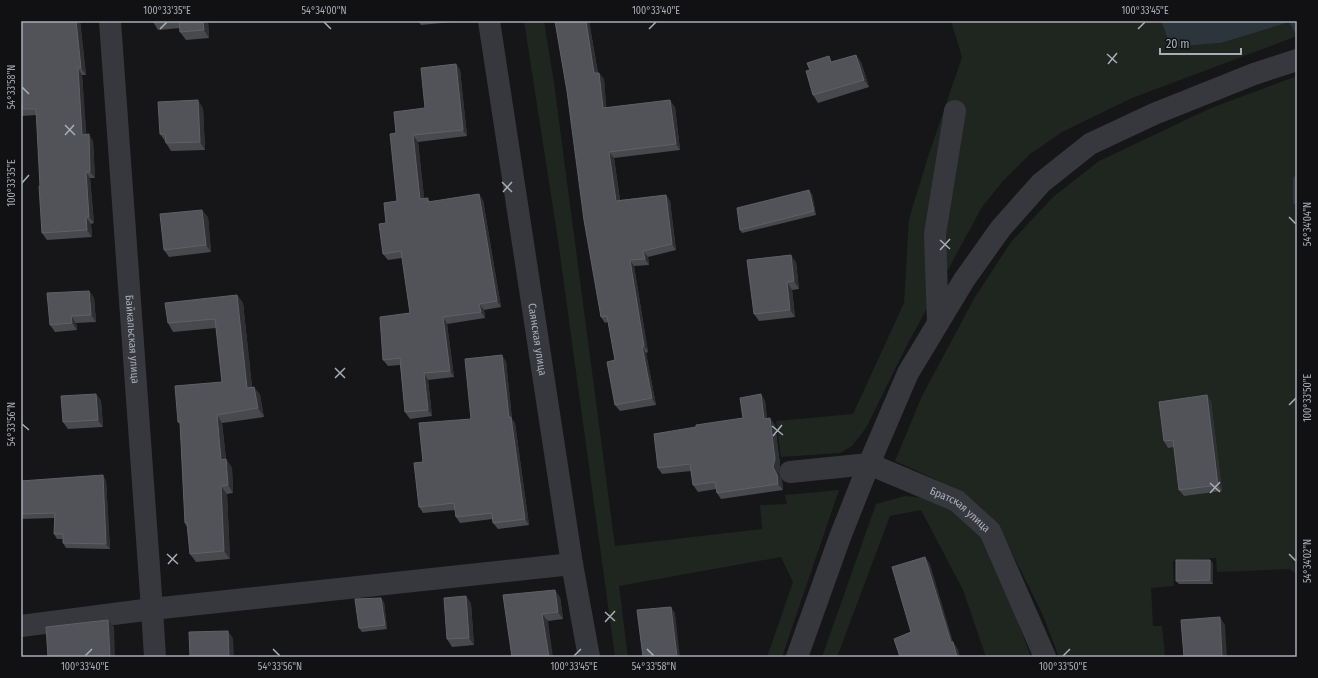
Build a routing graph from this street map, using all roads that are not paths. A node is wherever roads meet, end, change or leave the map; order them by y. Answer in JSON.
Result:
{"nodes":[{"id":1,"x":110,"y":21,"type":"edge"},
{"id":2,"x":489,"y":21,"type":"edge"},
{"id":3,"x":1297,"y":60,"type":"edge"},
{"id":4,"x":955,"y":111,"type":"dead end"},
{"id":5,"x":938,"y":323,"type":"junction"},
{"id":6,"x":869,"y":464,"type":"junction"},
{"id":7,"x":790,"y":472,"type":"dead end"},
{"id":8,"x":572,"y":564,"type":"junction"},
{"id":9,"x":152,"y":609,"type":"junction"},
{"id":10,"x":21,"y":626,"type":"edge"},
{"id":11,"x":155,"y":657,"type":"edge"},
{"id":12,"x":589,"y":657,"type":"edge"},
{"id":13,"x":797,"y":657,"type":"edge"},
{"id":14,"x":1045,"y":657,"type":"edge"}],
"edges":[{"from":1,"to":9,"type":"street","name":"Байкальская улица"},
{"from":2,"to":8,"type":"street","name":"Саянская улица"},
{"from":3,"to":5,"type":"street"},
{"from":4,"to":5,"type":"street"},
{"from":5,"to":6,"type":"street"},
{"from":6,"to":7,"type":"street"},
{"from":6,"to":13,"type":"street"},
{"from":6,"to":14,"type":"street","name":"Братская улица"},
{"from":8,"to":9,"type":"street"},
{"from":8,"to":12,"type":"street","name":"Саянская улица"},
{"from":9,"to":10,"type":"street"},
{"from":9,"to":11,"type":"street","name":"Байкальская улица"}]}
